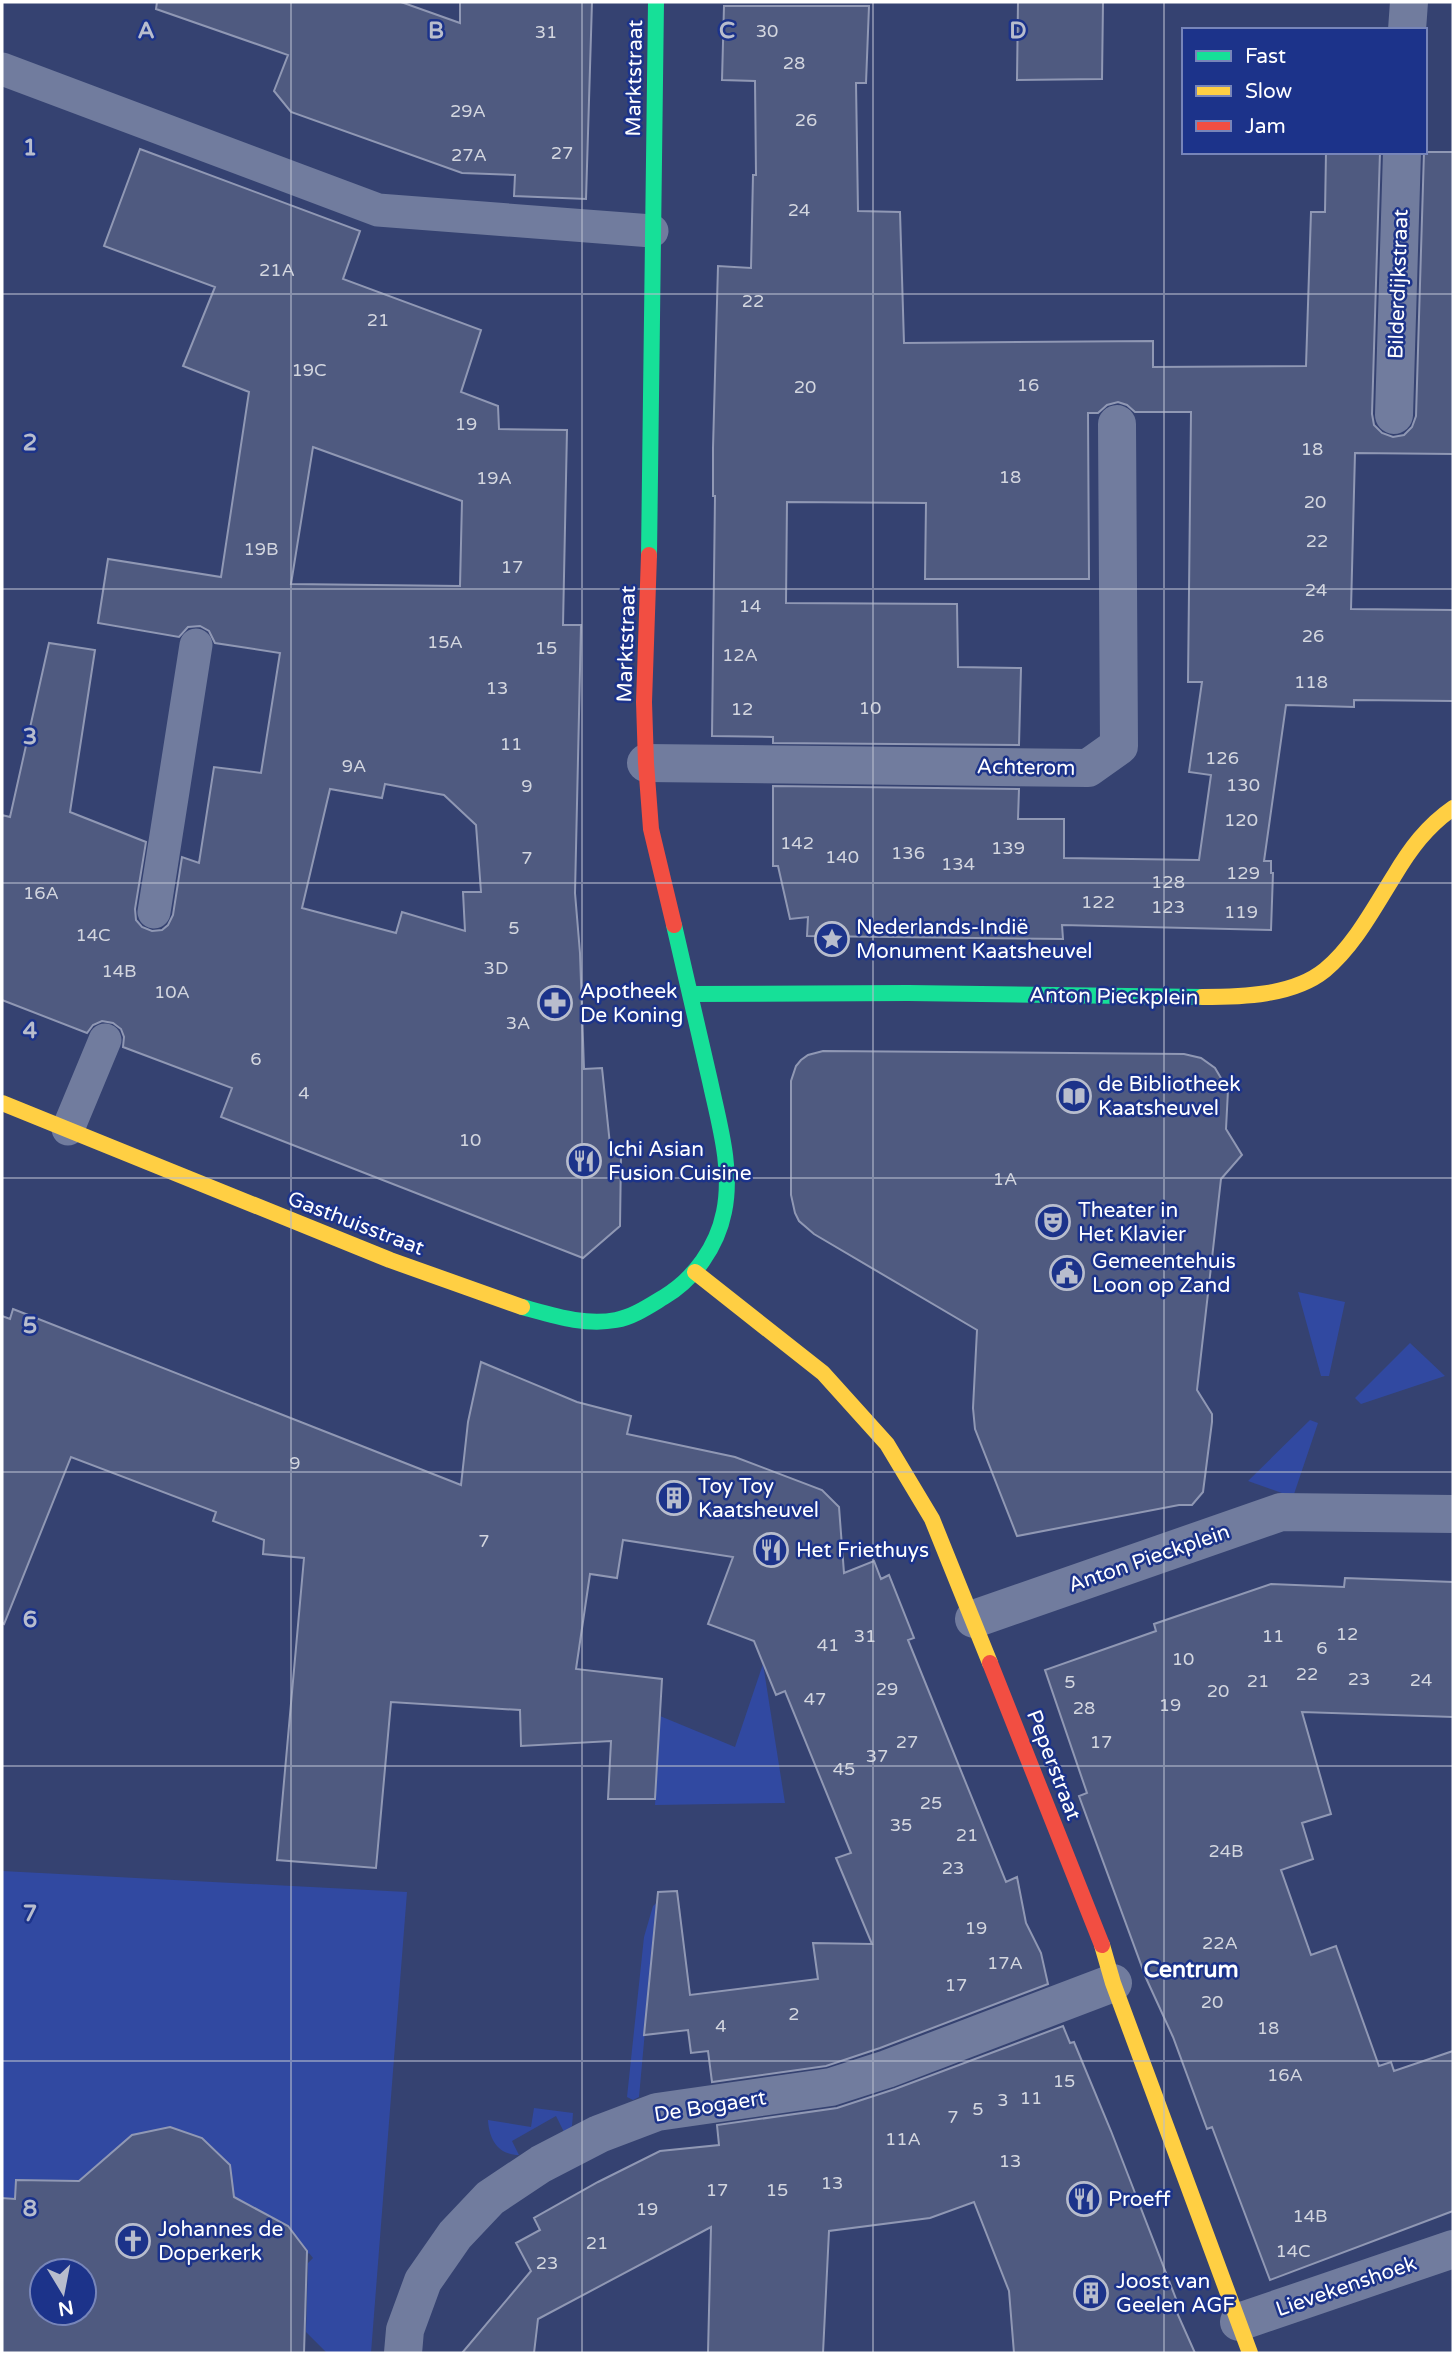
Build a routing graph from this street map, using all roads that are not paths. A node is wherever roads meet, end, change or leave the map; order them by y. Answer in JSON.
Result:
{"nodes":[{"id":1,"x":656,"y":2,"type":"edge"},
{"id":2,"x":1409,"y":2,"type":"edge"},
{"id":3,"x":1407,"y":28,"type":"edge"},
{"id":4,"x":2,"y":69,"type":"edge"},
{"id":5,"x":1402,"y":154,"type":"edge"},
{"id":6,"x":652,"y":231,"type":"junction"},
{"id":7,"x":1394,"y":415,"type":"dead end"},
{"id":8,"x":1116,"y":424,"type":"dead end"},
{"id":9,"x":196,"y":645,"type":"dead end"},
{"id":10,"x":646,"y":763,"type":"junction"},
{"id":11,"x":1453,"y":808,"type":"edge"},
{"id":12,"x":154,"y":912,"type":"dead end"},
{"id":13,"x":690,"y":994,"type":"junction"},
{"id":14,"x":105,"y":1040,"type":"dead end"},
{"id":15,"x":2,"y":1103,"type":"edge"},
{"id":16,"x":68,"y":1129,"type":"junction"},
{"id":17,"x":695,"y":1272,"type":"junction"},
{"id":18,"x":1453,"y":1514,"type":"edge"},
{"id":19,"x":974,"y":1619,"type":"junction"},
{"id":20,"x":1113,"y":1983,"type":"junction"},
{"id":21,"x":1453,"y":2249,"type":"edge"},
{"id":22,"x":1244,"y":2338,"type":"edge"},
{"id":23,"x":403,"y":2353,"type":"edge"}],
"edges":[{"from":1,"to":6,"type":"street","name":"Marktstraat"},
{"from":2,"to":3,"type":"street"},
{"from":4,"to":6,"type":"lane"},
{"from":5,"to":7,"type":"street","name":"Bilderdijkstraat"},
{"from":6,"to":10,"type":"street","name":"Marktstraat"},
{"from":8,"to":10,"type":"street","name":"Achterom"},
{"from":9,"to":12,"type":"lane"},
{"from":10,"to":13,"type":"street","name":"Marktstraat"},
{"from":11,"to":13,"type":"street","name":"Anton Pieckplein"},
{"from":13,"to":17,"type":"street","name":"Marktstraat"},
{"from":14,"to":16,"type":"lane"},
{"from":15,"to":16,"type":"street","name":"Gasthuisstraat"},
{"from":16,"to":17,"type":"street","name":"Gasthuisstraat"},
{"from":17,"to":19,"type":"street","name":"Peperstraat"},
{"from":18,"to":19,"type":"street","name":"Anton Pieckplein"},
{"from":19,"to":20,"type":"street","name":"Peperstraat"},
{"from":20,"to":22,"type":"street","name":"Peperstraat"},
{"from":20,"to":23,"type":"street","name":"De Bogaert"},
{"from":21,"to":22,"type":"street","name":"Lievekenshoek"}]}
